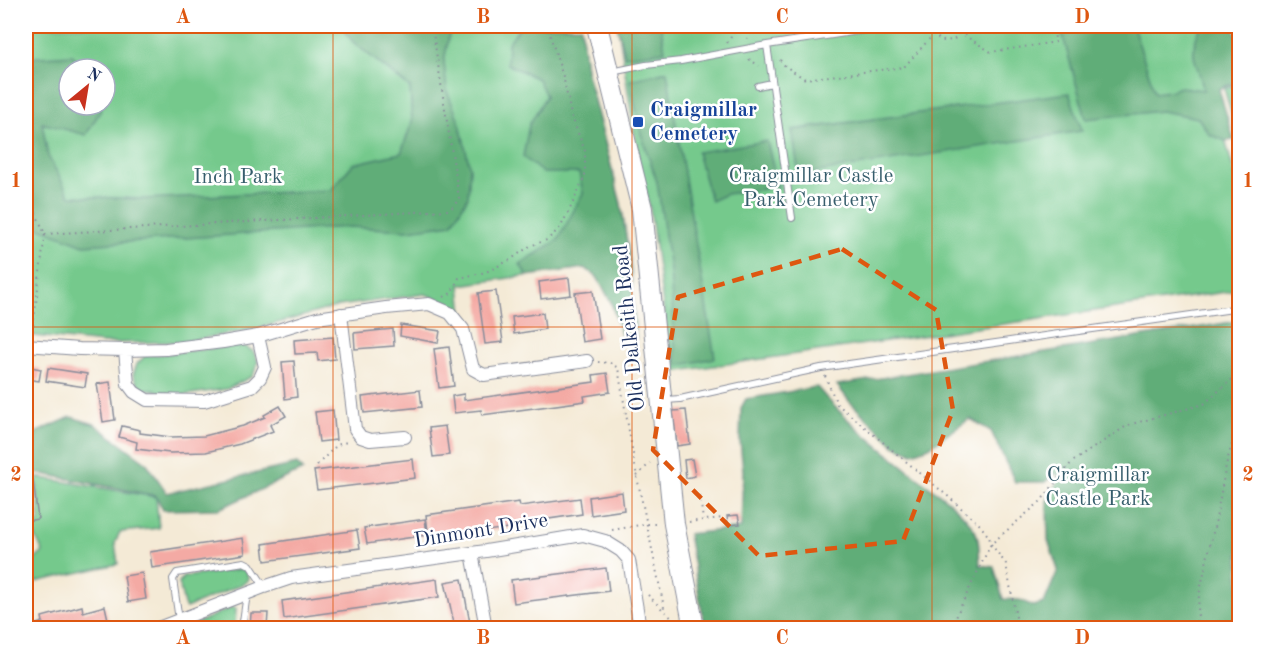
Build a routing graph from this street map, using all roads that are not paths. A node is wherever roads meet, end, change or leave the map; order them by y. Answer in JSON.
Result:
{"nodes":[{"id":1,"x":597,"y":26,"type":"edge"},
{"id":2,"x":891,"y":26,"type":"edge"},
{"id":3,"x":767,"y":45,"type":"junction"},
{"id":4,"x":608,"y":72,"type":"junction"},
{"id":5,"x":772,"y":83,"type":"junction"},
{"id":6,"x":758,"y":86,"type":"dead end"},
{"id":7,"x":792,"y":218,"type":"dead end"},
{"id":8,"x":1239,"y":308,"type":"edge"},
{"id":9,"x":341,"y":314,"type":"junction"},
{"id":10,"x":258,"y":336,"type":"junction"},
{"id":11,"x":28,"y":345,"type":"edge"},
{"id":12,"x":125,"y":350,"type":"junction"},
{"id":13,"x":587,"y":361,"type":"road end"},
{"id":14,"x":662,"y":400,"type":"junction"},
{"id":15,"x":405,"y":436,"type":"dead end"},
{"id":16,"x":472,"y":553,"type":"junction"},
{"id":17,"x":264,"y":587,"type":"junction"},
{"id":18,"x":247,"y":594,"type":"junction"},
{"id":19,"x":179,"y":621,"type":"junction"},
{"id":20,"x":685,"y":626,"type":"edge"},
{"id":21,"x":158,"y":628,"type":"edge"},
{"id":22,"x":242,"y":628,"type":"edge"},
{"id":23,"x":486,"y":628,"type":"edge"},
{"id":24,"x":640,"y":628,"type":"edge"}],
"edges":[{"from":1,"to":4,"type":"main road","name":"Old Dalkeith Road"},
{"from":2,"to":3,"type":"lane"},
{"from":3,"to":4,"type":"lane"},
{"from":3,"to":5,"type":"lane"},
{"from":4,"to":14,"type":"main road","name":"Old Dalkeith Road"},
{"from":5,"to":6,"type":"lane"},
{"from":5,"to":7,"type":"lane"},
{"from":8,"to":14,"type":"lane"},
{"from":9,"to":10,"type":"street"},
{"from":9,"to":13,"type":"street"},
{"from":9,"to":15,"type":"street"},
{"from":10,"to":12,"type":"street"},
{"from":10,"to":12,"type":"street"},
{"from":11,"to":12,"type":"street"},
{"from":14,"to":20,"type":"main road","name":"Old Dalkeith Road"},
{"from":16,"to":17,"type":"street","name":"Dinmont Drive"},
{"from":16,"to":23,"type":"street"},
{"from":16,"to":24,"type":"street","name":"Dinmont Drive"},
{"from":17,"to":18,"type":"street","name":"Dinmont Drive"},
{"from":17,"to":19,"type":"lane"},
{"from":18,"to":19,"type":"street","name":"Dinmont Drive"},
{"from":18,"to":22,"type":"lane"},
{"from":19,"to":21,"type":"street","name":"Dinmont Drive"}]}
